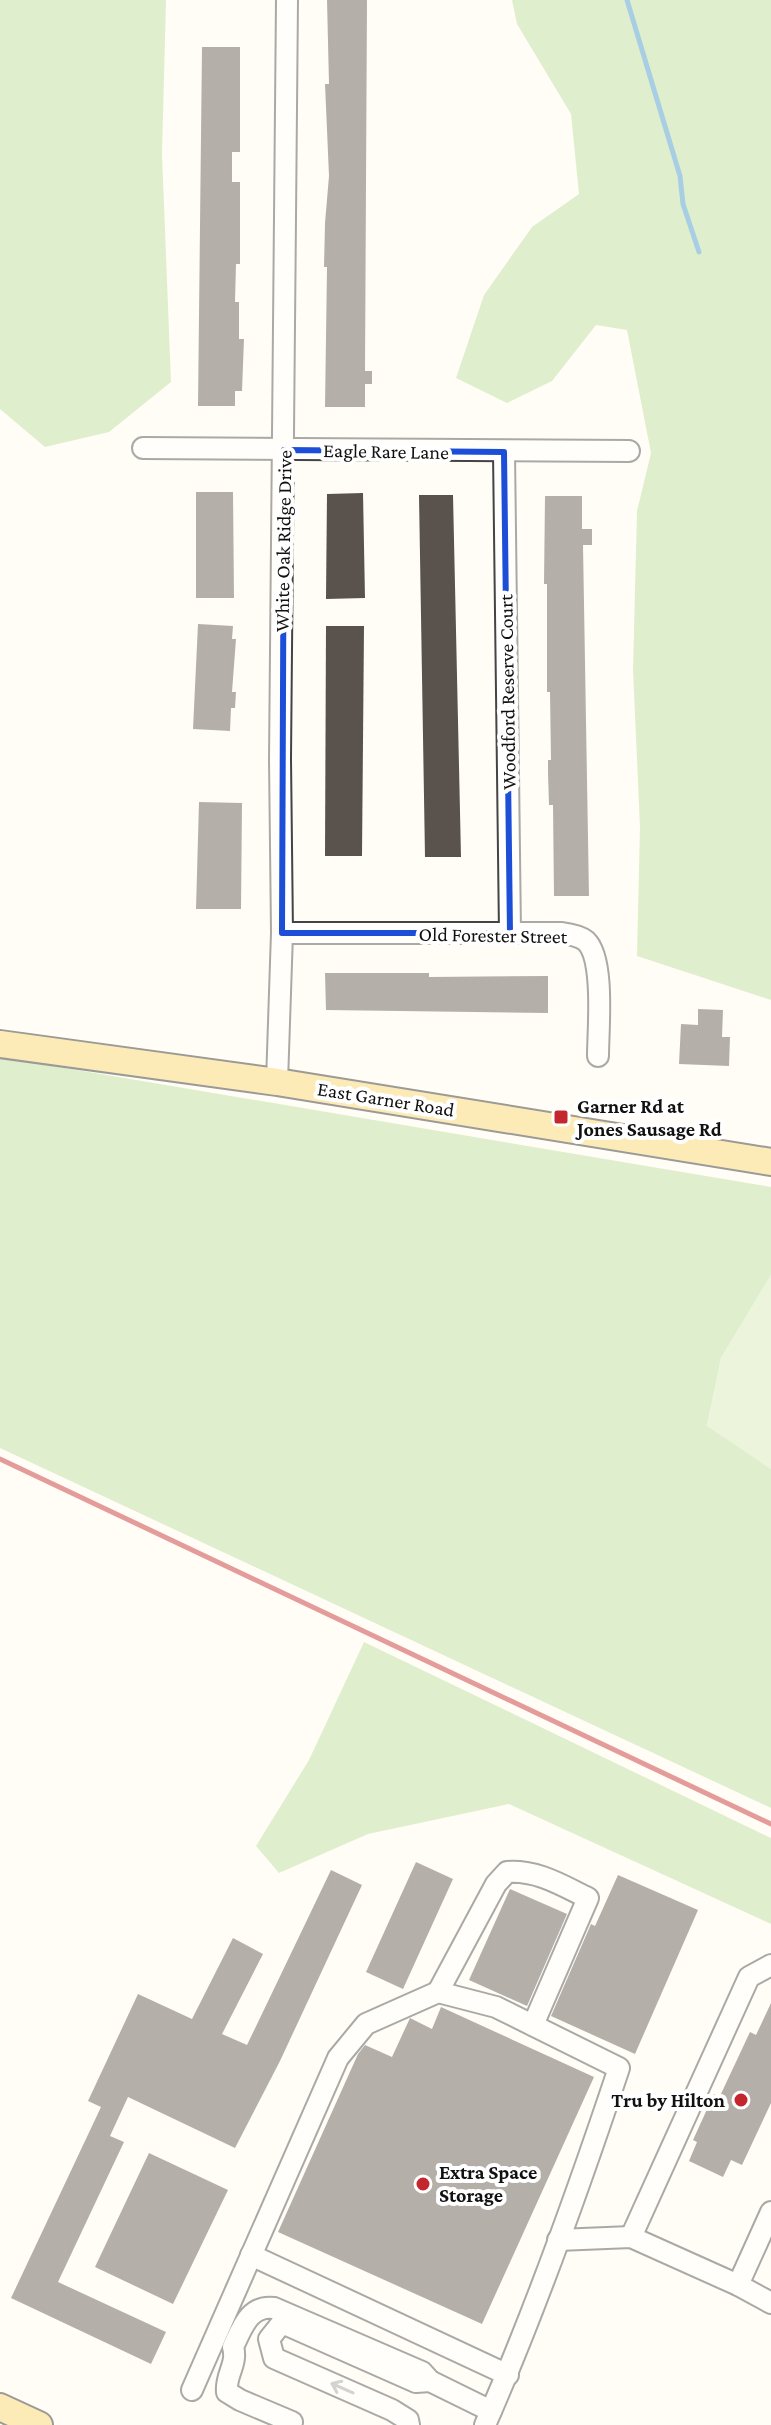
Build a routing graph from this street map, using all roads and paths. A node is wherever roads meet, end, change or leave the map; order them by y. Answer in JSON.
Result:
{"nodes":[{"id":1,"x":287,"y":0,"type":"edge"},
{"id":2,"x":143,"y":448,"type":"dead end"},
{"id":3,"x":284,"y":450,"type":"junction"},
{"id":4,"x":629,"y":451,"type":"dead end"},
{"id":5,"x":504,"y":452,"type":"junction"},
{"id":6,"x":282,"y":933,"type":"junction"},
{"id":7,"x":510,"y":933,"type":"junction"},
{"id":8,"x":0,"y":1044,"type":"edge"},
{"id":9,"x":598,"y":1056,"type":"dead end"},
{"id":10,"x":277,"y":1082,"type":"junction"},
{"id":11,"x":771,"y":1162,"type":"edge"},
{"id":12,"x":771,"y":1965,"type":"edge"},
{"id":13,"x":438,"y":1992,"type":"junction"},
{"id":14,"x":533,"y":2025,"type":"junction"},
{"id":15,"x":771,"y":2212,"type":"edge"},
{"id":16,"x":631,"y":2237,"type":"junction"},
{"id":17,"x":558,"y":2240,"type":"junction"},
{"id":18,"x":251,"y":2255,"type":"junction"},
{"id":19,"x":738,"y":2285,"type":"junction"},
{"id":20,"x":771,"y":2303,"type":"edge"},
{"id":21,"x":508,"y":2375,"type":"junction"},
{"id":22,"x":430,"y":2381,"type":"junction"},
{"id":23,"x":192,"y":2390,"type":"dead end"},
{"id":24,"x":0,"y":2407,"type":"edge"},
{"id":25,"x":488,"y":2418,"type":"edge"},
{"id":26,"x":292,"y":2422,"type":"dead end"},
{"id":27,"x":39,"y":2425,"type":"edge"},
{"id":28,"x":409,"y":2425,"type":"edge"}],
"edges":[{"from":1,"to":3,"type":"street","name":"White Oak Ridge Drive"},
{"from":2,"to":3,"type":"street","name":"Eagle Rare Lane"},
{"from":3,"to":5,"type":"street","name":"Eagle Rare Lane"},
{"from":3,"to":6,"type":"street","name":"White Oak Ridge Drive"},
{"from":4,"to":5,"type":"street","name":"Eagle Rare Lane"},
{"from":5,"to":7,"type":"street","name":"Woodford Reserve Court"},
{"from":6,"to":7,"type":"street","name":"Old Forester Street"},
{"from":6,"to":10,"type":"street","name":"White Oak Ridge Drive"},
{"from":7,"to":9,"type":"street","name":"Old Forester Street"},
{"from":8,"to":10,"type":"main road","name":"East Garner Road"},
{"from":10,"to":11,"type":"main road","name":"East Garner Road"},
{"from":12,"to":16,"type":"street"},
{"from":13,"to":14,"type":"street"},
{"from":13,"to":14,"type":"street"},
{"from":13,"to":18,"type":"street"},
{"from":14,"to":17,"type":"street"},
{"from":15,"to":19,"type":"street"},
{"from":16,"to":17,"type":"street"},
{"from":16,"to":19,"type":"street"},
{"from":17,"to":21,"type":"street"},
{"from":18,"to":21,"type":"street"},
{"from":18,"to":23,"type":"street"},
{"from":19,"to":20,"type":"street"},
{"from":21,"to":25,"type":"street"},
{"from":22,"to":25,"type":"street"},
{"from":22,"to":26,"type":"street"},
{"from":28,"to":22,"type":"street","one_way":true},
{"from":24,"to":27,"type":"main road"}]}
